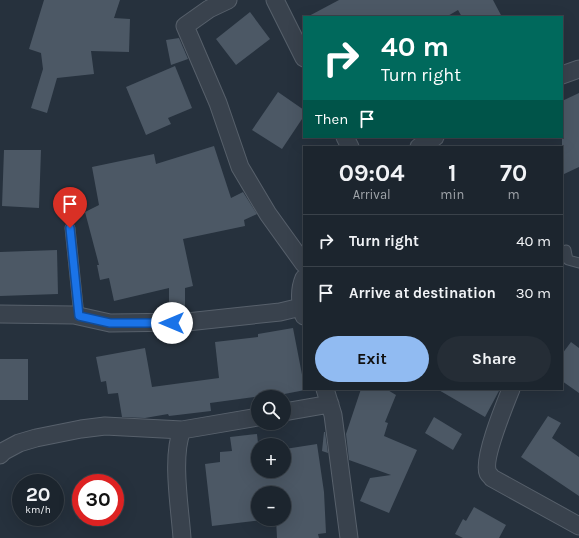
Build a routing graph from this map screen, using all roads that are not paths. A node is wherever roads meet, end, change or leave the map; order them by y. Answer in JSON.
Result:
{"nodes":[{"id":1,"x":228,"y":0,"type":"edge"},
{"id":2,"x":275,"y":0,"type":"edge"},
{"id":3,"x":303,"y":56,"type":"edge"},
{"id":4,"x":579,"y":69,"type":"edge"},
{"id":5,"x":563,"y":75,"type":"edge"},
{"id":6,"x":433,"y":138,"type":"edge"},
{"id":7,"x":421,"y":146,"type":"edge"},
{"id":8,"x":70,"y":228,"type":"dead end"},
{"id":9,"x":563,"y":252,"type":"edge"},
{"id":10,"x":303,"y":263,"type":"edge"},
{"id":11,"x":579,"y":263,"type":"edge"},
{"id":12,"x":303,"y":281,"type":"edge"},
{"id":13,"x":303,"y":312,"type":"edge"},
{"id":14,"x":0,"y":314,"type":"edge"},
{"id":15,"x":79,"y":316,"type":"junction"},
{"id":16,"x":510,"y":390,"type":"edge"},
{"id":17,"x":327,"y":396,"type":"edge"},
{"id":18,"x":291,"y":409,"type":"edge"},
{"id":19,"x":251,"y":417,"type":"edge"},
{"id":20,"x":182,"y":430,"type":"junction"},
{"id":21,"x":0,"y":456,"type":"edge"},
{"id":22,"x":579,"y":526,"type":"edge"},
{"id":23,"x":182,"y":538,"type":"edge"},
{"id":24,"x":349,"y":538,"type":"edge"}],
"edges":[{"from":1,"to":10,"type":"street"},
{"from":2,"to":3,"type":"street"},
{"from":4,"to":5,"type":"street"},
{"from":6,"to":7,"type":"street"},
{"from":8,"to":15,"type":"lane"},
{"from":9,"to":11,"type":"lane"},
{"from":12,"to":13,"type":"street"},
{"from":13,"to":15,"type":"street"},
{"from":14,"to":15,"type":"street"},
{"from":16,"to":22,"type":"street"},
{"from":17,"to":18,"type":"street"},
{"from":17,"to":24,"type":"street"},
{"from":19,"to":20,"type":"street"},
{"from":20,"to":21,"type":"street"},
{"from":20,"to":23,"type":"street"}]}
